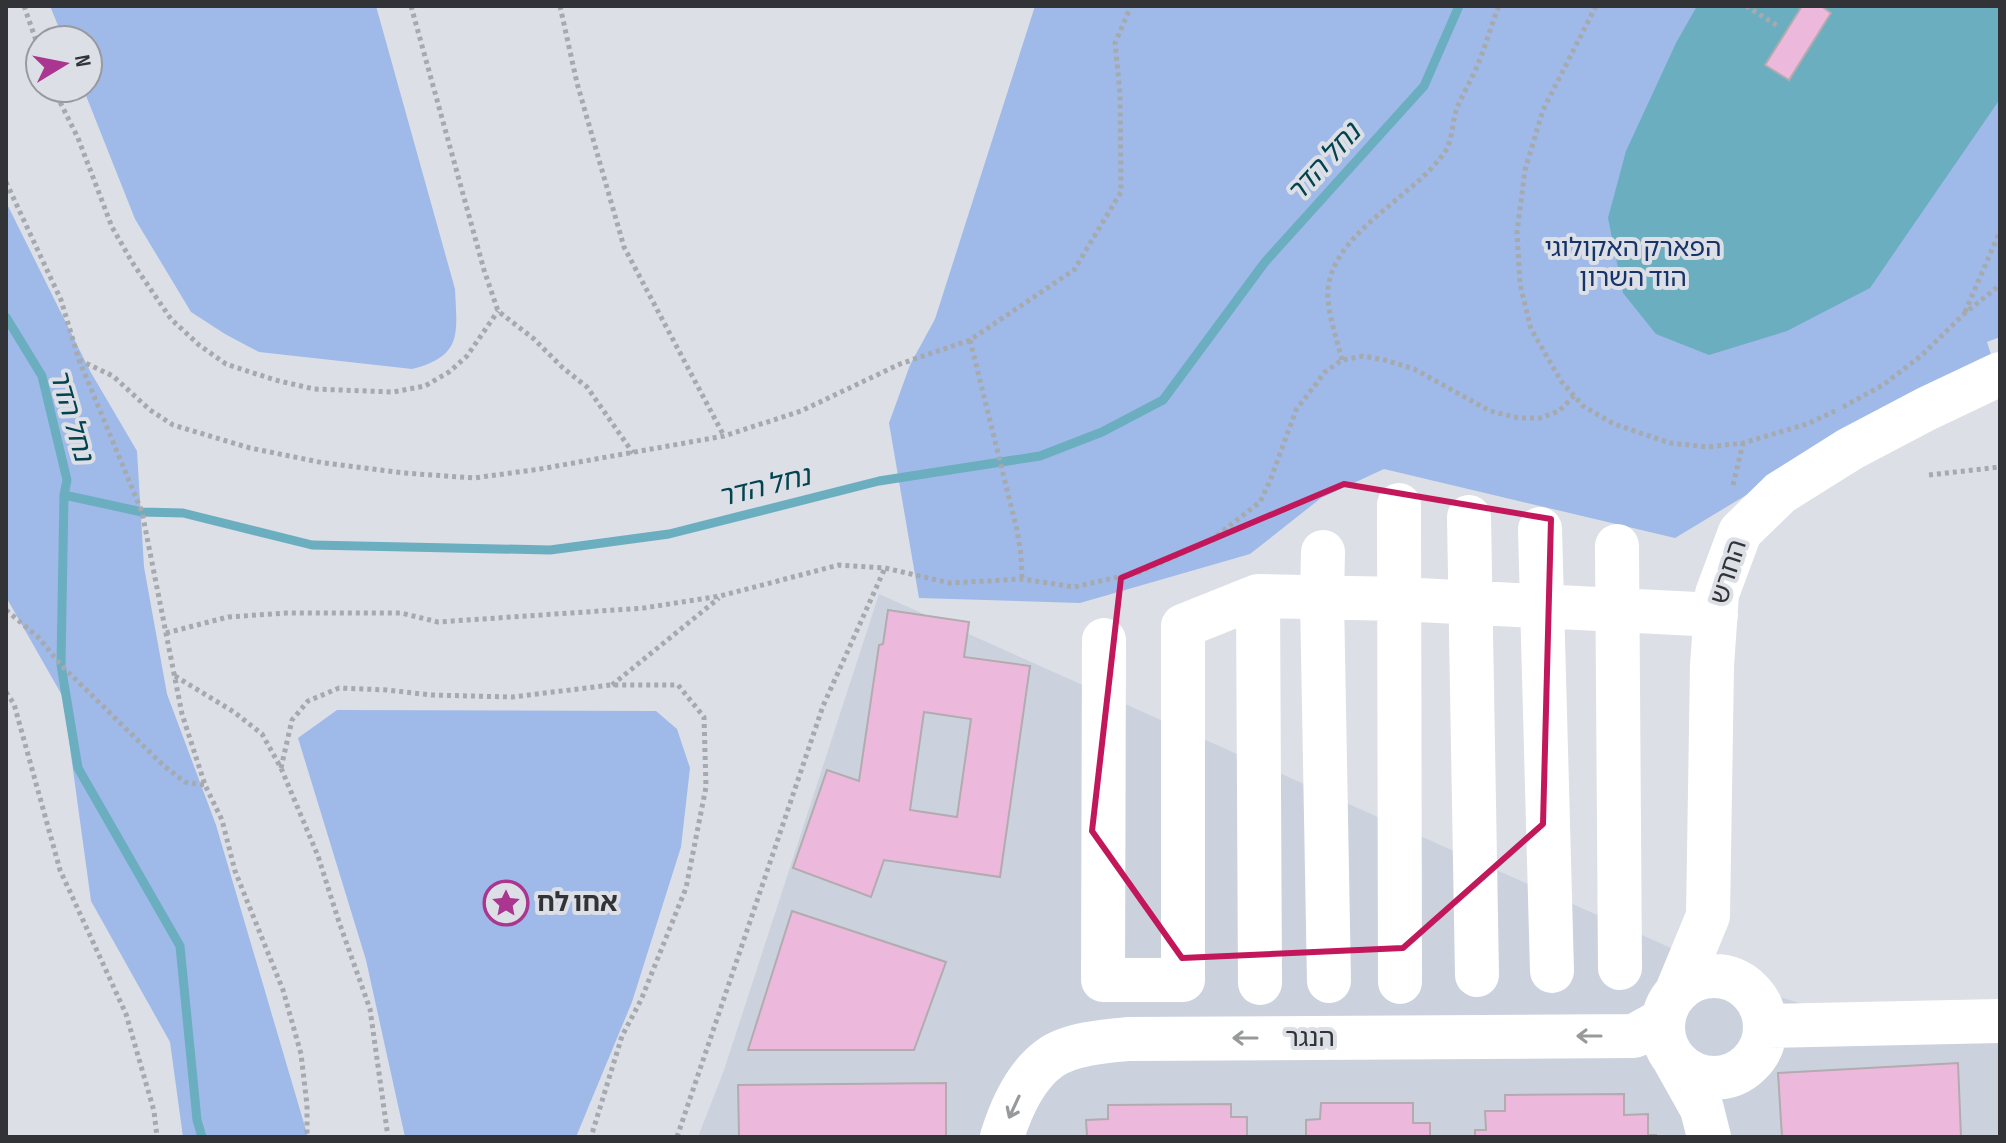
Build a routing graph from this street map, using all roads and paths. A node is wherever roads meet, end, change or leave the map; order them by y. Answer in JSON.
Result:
{"nodes":[{"id":1,"x":411,"y":6,"type":"edge"},
{"id":2,"x":560,"y":6,"type":"edge"},
{"id":3,"x":1131,"y":6,"type":"edge"},
{"id":4,"x":1499,"y":6,"type":"edge"},
{"id":5,"x":1596,"y":6,"type":"edge"},
{"id":6,"x":1746,"y":6,"type":"edge"},
{"id":7,"x":1778,"y":26,"type":"dead end"},
{"id":8,"x":61,"y":104,"type":"edge"},
{"id":9,"x":6,"y":182,"type":"edge"},
{"id":10,"x":2000,"y":231,"type":"edge"},
{"id":11,"x":2000,"y":285,"type":"edge"},
{"id":12,"x":498,"y":311,"type":"junction"},
{"id":13,"x":1965,"y":313,"type":"junction"},
{"id":14,"x":970,"y":340,"type":"junction"},
{"id":15,"x":79,"y":360,"type":"junction"},
{"id":16,"x":1342,"y":360,"type":"junction"},
{"id":17,"x":2000,"y":374,"type":"edge"},
{"id":18,"x":1574,"y":396,"type":"junction"},
{"id":19,"x":724,"y":436,"type":"junction"},
{"id":20,"x":633,"y":453,"type":"junction"},
{"id":21,"x":2000,"y":467,"type":"edge"},
{"id":22,"x":1929,"y":475,"type":"dead end"},
{"id":23,"x":1399,"y":505,"type":"dead end"},
{"id":24,"x":1469,"y":517,"type":"dead end"},
{"id":25,"x":1540,"y":529,"type":"dead end"},
{"id":26,"x":1617,"y":546,"type":"dead end"},
{"id":27,"x":1323,"y":552,"type":"dead end"},
{"id":28,"x":885,"y":568,"type":"junction"},
{"id":29,"x":1022,"y":579,"type":"junction"},
{"id":30,"x":720,"y":596,"type":"junction"},
{"id":31,"x":1258,"y":596,"type":"junction"},
{"id":32,"x":1322,"y":598,"type":"junction"},
{"id":33,"x":1399,"y":599,"type":"junction"},
{"id":34,"x":1471,"y":602,"type":"junction"},
{"id":35,"x":1543,"y":606,"type":"junction"},
{"id":36,"x":6,"y":610,"type":"edge"},
{"id":37,"x":1618,"y":610,"type":"junction"},
{"id":38,"x":1716,"y":615,"type":"junction"},
{"id":39,"x":166,"y":633,"type":"junction"},
{"id":40,"x":1104,"y":640,"type":"dead end"},
{"id":41,"x":175,"y":676,"type":"junction"},
{"id":42,"x":611,"y":685,"type":"junction"},
{"id":43,"x":6,"y":692,"type":"edge"},
{"id":44,"x":281,"y":768,"type":"junction"},
{"id":45,"x":205,"y":785,"type":"junction"},
{"id":46,"x":1708,"y":916,"type":"junction"},
{"id":47,"x":1620,"y":968,"type":"dead end"},
{"id":48,"x":1552,"y":971,"type":"dead end"},
{"id":49,"x":1477,"y":975,"type":"dead end"},
{"id":50,"x":1329,"y":981,"type":"dead end"},
{"id":51,"x":1400,"y":982,"type":"dead end"},
{"id":52,"x":1740,"y":982,"type":"junction"},
{"id":53,"x":1260,"y":983,"type":"dead end"},
{"id":54,"x":2000,"y":1021,"type":"edge"},
{"id":55,"x":1671,"y":1023,"type":"junction"},
{"id":56,"x":1760,"y":1043,"type":"junction"},
{"id":57,"x":157,"y":1137,"type":"edge"},
{"id":58,"x":307,"y":1137,"type":"edge"},
{"id":59,"x":388,"y":1137,"type":"edge"},
{"id":60,"x":591,"y":1137,"type":"edge"},
{"id":61,"x":677,"y":1137,"type":"edge"},
{"id":62,"x":1002,"y":1137,"type":"edge"},
{"id":63,"x":1709,"y":1137,"type":"edge"},
{"id":64,"x":1727,"y":1137,"type":"edge"}],
"edges":[{"from":1,"to":12,"type":"path"},
{"from":2,"to":19,"type":"path"},
{"from":3,"to":14,"type":"path"},
{"from":4,"to":16,"type":"path"},
{"from":5,"to":18,"type":"path"},
{"from":6,"to":7,"type":"path"},
{"from":8,"to":12,"type":"path"},
{"from":9,"to":15,"type":"path"},
{"from":10,"to":13,"type":"path"},
{"from":11,"to":13,"type":"path"},
{"from":12,"to":20,"type":"path"},
{"from":13,"to":18,"type":"path"},
{"from":14,"to":19,"type":"path"},
{"from":14,"to":29,"type":"path"},
{"from":15,"to":20,"type":"path"},
{"from":15,"to":39,"type":"path"},
{"from":16,"to":18,"type":"path"},
{"from":16,"to":29,"type":"path"},
{"from":17,"to":38,"type":"street","name":"החרש"},
{"from":19,"to":20,"type":"path"},
{"from":21,"to":22,"type":"path"},
{"from":23,"to":33,"type":"street"},
{"from":24,"to":34,"type":"street"},
{"from":25,"to":35,"type":"street"},
{"from":26,"to":37,"type":"street"},
{"from":27,"to":32,"type":"street"},
{"from":28,"to":29,"type":"path"},
{"from":28,"to":30,"type":"path"},
{"from":28,"to":61,"type":"path"},
{"from":30,"to":39,"type":"path"},
{"from":30,"to":42,"type":"path"},
{"from":31,"to":32,"type":"street"},
{"from":31,"to":40,"type":"street"},
{"from":31,"to":53,"type":"street"},
{"from":32,"to":33,"type":"street"},
{"from":32,"to":50,"type":"street"},
{"from":33,"to":34,"type":"street"},
{"from":33,"to":51,"type":"street"},
{"from":34,"to":35,"type":"street"},
{"from":34,"to":49,"type":"street"},
{"from":35,"to":37,"type":"street"},
{"from":35,"to":48,"type":"street"},
{"from":36,"to":45,"type":"path"},
{"from":37,"to":38,"type":"street"},
{"from":37,"to":47,"type":"street"},
{"from":38,"to":46,"type":"street","name":"החרש"},
{"from":39,"to":41,"type":"path"},
{"from":41,"to":44,"type":"path"},
{"from":41,"to":45,"type":"path"},
{"from":42,"to":44,"type":"path"},
{"from":42,"to":60,"type":"path"},
{"from":43,"to":57,"type":"path"},
{"from":44,"to":59,"type":"path"},
{"from":45,"to":58,"type":"path"},
{"from":46,"to":52,"type":"street","name":"החרש"},
{"from":46,"to":55,"type":"street","name":"החרש"},
{"from":52,"to":55,"type":"street"},
{"from":52,"to":56,"type":"street"},
{"from":54,"to":56,"type":"street"},
{"from":55,"to":56,"type":"street"},
{"from":55,"to":62,"type":"street","name":"הנגר","one_way":true},
{"from":55,"to":63,"type":"street"},
{"from":56,"to":64,"type":"street"}]}
